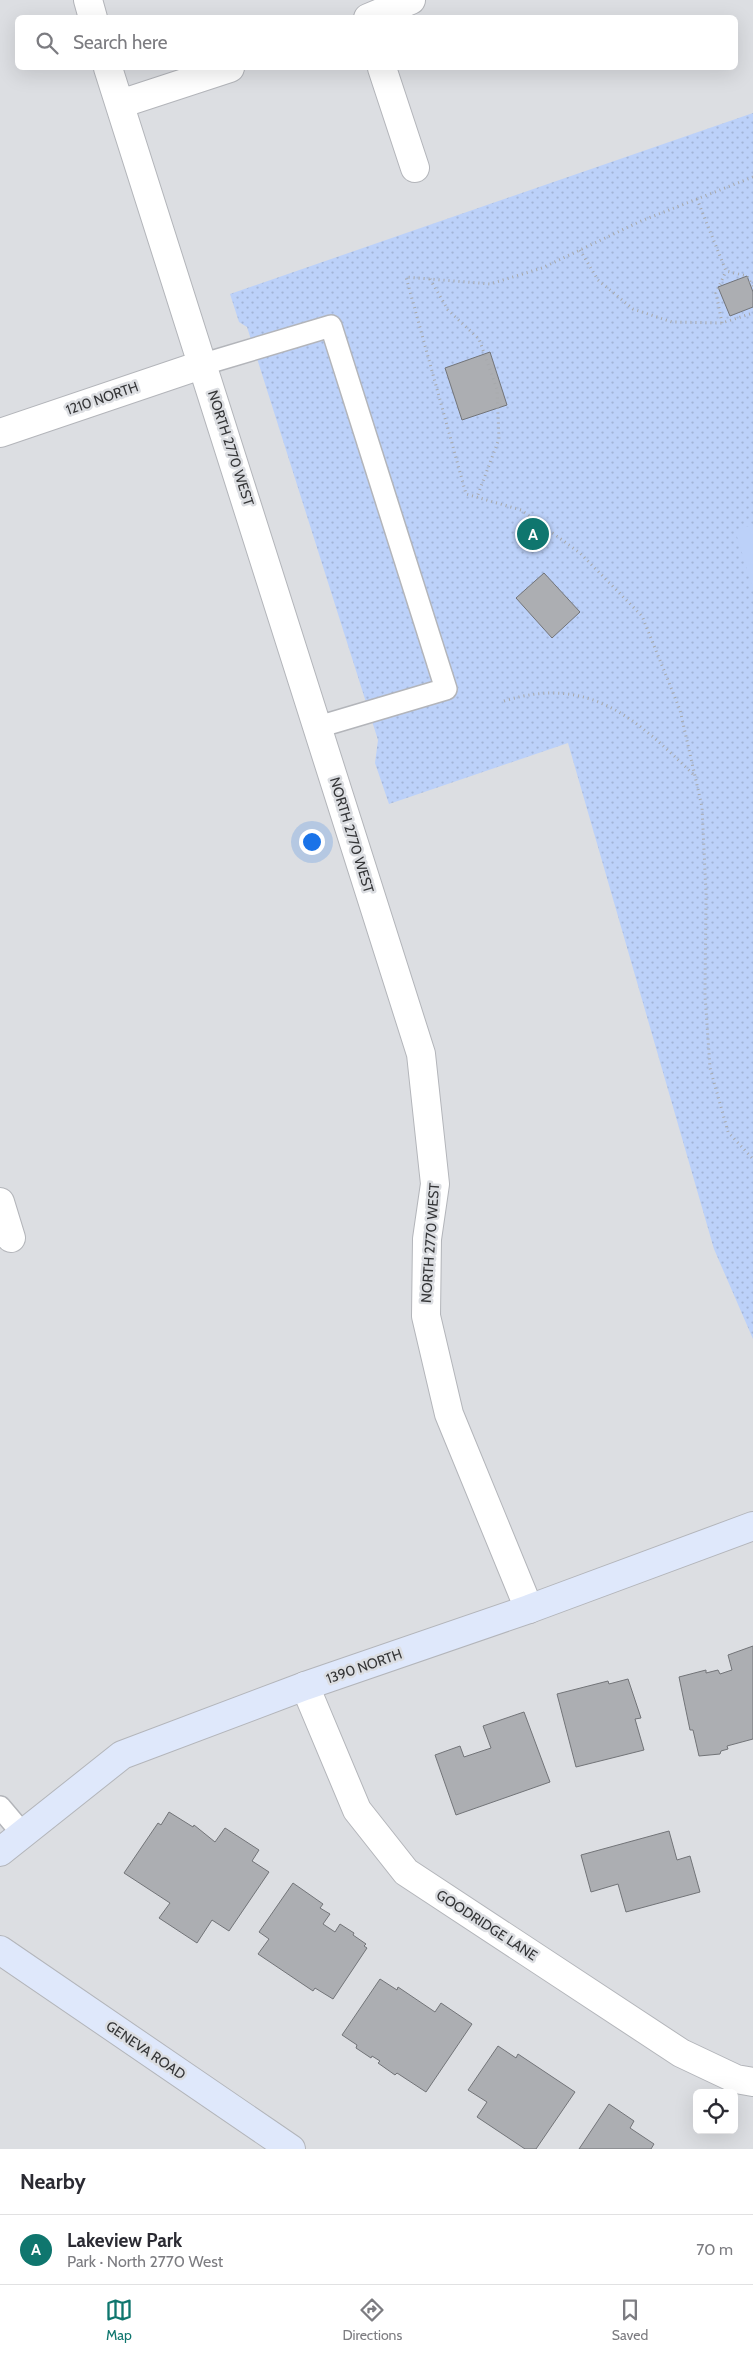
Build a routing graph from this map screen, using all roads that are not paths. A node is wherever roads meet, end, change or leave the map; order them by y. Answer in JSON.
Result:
{"nodes":[{"id":1,"x":88,"y":0,"type":"edge"},
{"id":2,"x":361,"y":0,"type":"edge"},
{"id":3,"x":411,"y":0,"type":"edge"},
{"id":4,"x":92,"y":15,"type":"edge"},
{"id":5,"x":366,"y":15,"type":"edge"},
{"id":6,"x":374,"y":15,"type":"edge"},
{"id":7,"x":109,"y":70,"type":"edge"},
{"id":8,"x":224,"y":70,"type":"edge"},
{"id":9,"x":383,"y":70,"type":"edge"},
{"id":10,"x":120,"y":104,"type":"junction"},
{"id":11,"x":415,"y":168,"type":"dead end"},
{"id":12,"x":204,"y":364,"type":"junction"},
{"id":13,"x":0,"y":433,"type":"edge"},
{"id":14,"x":318,"y":727,"type":"junction"},
{"id":15,"x":0,"y":1202,"type":"edge"},
{"id":16,"x":11,"y":1238,"type":"dead end"},
{"id":17,"x":753,"y":1526,"type":"edge"},
{"id":18,"x":529,"y":1610,"type":"junction"},
{"id":19,"x":305,"y":1686,"type":"junction"},
{"id":20,"x":0,"y":1807,"type":"edge"},
{"id":21,"x":22,"y":1833,"type":"junction"},
{"id":22,"x":0,"y":1852,"type":"edge"},
{"id":23,"x":0,"y":1950,"type":"edge"},
{"id":24,"x":753,"y":2082,"type":"edge"},
{"id":25,"x":291,"y":2149,"type":"edge"}],
"edges":[{"from":1,"to":4,"type":"street"},
{"from":2,"to":5,"type":"street"},
{"from":3,"to":6,"type":"street"},
{"from":7,"to":10,"type":"street","name":"NORTH 2770 WEST"},
{"from":8,"to":10,"type":"street"},
{"from":9,"to":11,"type":"street"},
{"from":10,"to":12,"type":"street","name":"NORTH 2770 WEST"},
{"from":12,"to":13,"type":"street","name":"1210 NORTH"},
{"from":12,"to":14,"type":"street","name":"NORTH 2770 WEST"},
{"from":12,"to":14,"type":"lane"},
{"from":14,"to":18,"type":"street","name":"NORTH 2770 WEST"},
{"from":15,"to":16,"type":"street"},
{"from":17,"to":18,"type":"street","name":"1390 NORTH"},
{"from":18,"to":19,"type":"street","name":"1390 NORTH"},
{"from":19,"to":21,"type":"street","name":"1390 NORTH"},
{"from":19,"to":24,"type":"street","name":"GOODRIDGE LANE"},
{"from":20,"to":21,"type":"lane"},
{"from":21,"to":22,"type":"street","name":"1390 NORTH"},
{"from":23,"to":25,"type":"street","name":"GENEVA ROAD"}]}
